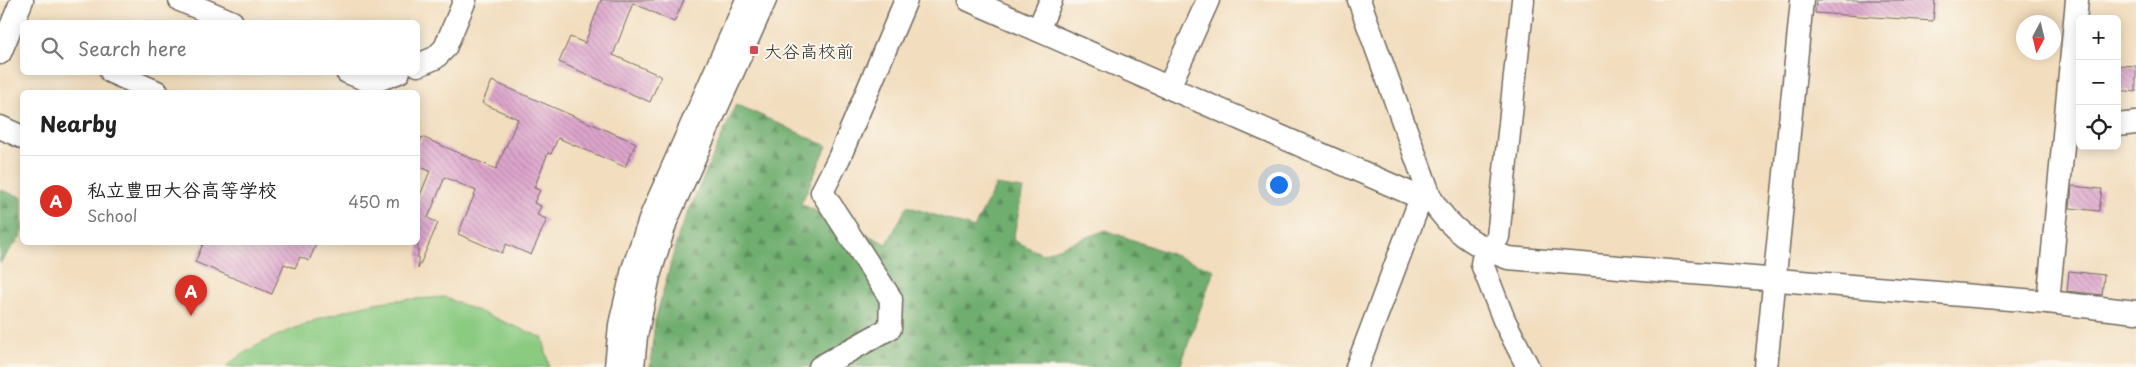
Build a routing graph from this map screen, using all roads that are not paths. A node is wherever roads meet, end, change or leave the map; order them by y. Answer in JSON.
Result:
{"nodes":[{"id":1,"x":22,"y":0,"type":"edge"},
{"id":2,"x":180,"y":0,"type":"edge"},
{"id":3,"x":747,"y":0,"type":"edge"},
{"id":4,"x":765,"y":0,"type":"edge"},
{"id":5,"x":906,"y":0,"type":"edge"},
{"id":6,"x":970,"y":0,"type":"edge"},
{"id":7,"x":1051,"y":0,"type":"edge"},
{"id":8,"x":1208,"y":0,"type":"edge"},
{"id":9,"x":1359,"y":0,"type":"edge"},
{"id":10,"x":1523,"y":0,"type":"edge"},
{"id":11,"x":1802,"y":0,"type":"edge"},
{"id":12,"x":2077,"y":0,"type":"edge"},
{"id":13,"x":459,"y":2,"type":"edge"},
{"id":14,"x":227,"y":20,"type":"edge"},
{"id":15,"x":1038,"y":30,"type":"junction"},
{"id":16,"x":17,"y":31,"type":"edge"},
{"id":17,"x":0,"y":53,"type":"edge"},
{"id":18,"x":420,"y":64,"type":"edge"},
{"id":19,"x":118,"y":75,"type":"edge"},
{"id":20,"x":392,"y":75,"type":"edge"},
{"id":21,"x":351,"y":81,"type":"edge"},
{"id":22,"x":1169,"y":87,"type":"junction"},
{"id":23,"x":152,"y":90,"type":"edge"},
{"id":24,"x":2136,"y":123,"type":"edge"},
{"id":25,"x":2121,"y":124,"type":"edge"},
{"id":26,"x":0,"y":127,"type":"edge"},
{"id":27,"x":2072,"y":128,"type":"edge"},
{"id":28,"x":20,"y":136,"type":"edge"},
{"id":29,"x":1426,"y":199,"type":"junction"},
{"id":30,"x":1488,"y":250,"type":"junction"},
{"id":31,"x":1774,"y":281,"type":"junction"},
{"id":32,"x":2048,"y":302,"type":"junction"},
{"id":33,"x":2136,"y":312,"type":"edge"},
{"id":34,"x":616,"y":367,"type":"edge"},
{"id":35,"x":633,"y":367,"type":"edge"},
{"id":36,"x":820,"y":367,"type":"edge"},
{"id":37,"x":1357,"y":367,"type":"edge"},
{"id":38,"x":1528,"y":367,"type":"edge"},
{"id":39,"x":1766,"y":367,"type":"edge"}],
"edges":[{"from":1,"to":16,"type":"street"},
{"from":2,"to":14,"type":"street"},
{"from":3,"to":34,"type":"street"},
{"from":4,"to":35,"type":"street"},
{"from":5,"to":36,"type":"street"},
{"from":6,"to":15,"type":"street"},
{"from":7,"to":15,"type":"street"},
{"from":8,"to":22,"type":"street"},
{"from":9,"to":29,"type":"street"},
{"from":10,"to":30,"type":"street"},
{"from":11,"to":31,"type":"street"},
{"from":12,"to":27,"type":"street"},
{"from":13,"to":18,"type":"street"},
{"from":15,"to":22,"type":"street"},
{"from":16,"to":17,"type":"street"},
{"from":19,"to":23,"type":"street"},
{"from":20,"to":21,"type":"street"},
{"from":22,"to":29,"type":"street"},
{"from":24,"to":25,"type":"street"},
{"from":26,"to":28,"type":"street"},
{"from":27,"to":32,"type":"street"},
{"from":29,"to":30,"type":"street"},
{"from":29,"to":37,"type":"street"},
{"from":30,"to":31,"type":"street"},
{"from":30,"to":38,"type":"street"},
{"from":31,"to":32,"type":"street"},
{"from":31,"to":39,"type":"street"},
{"from":32,"to":33,"type":"street"}]}
